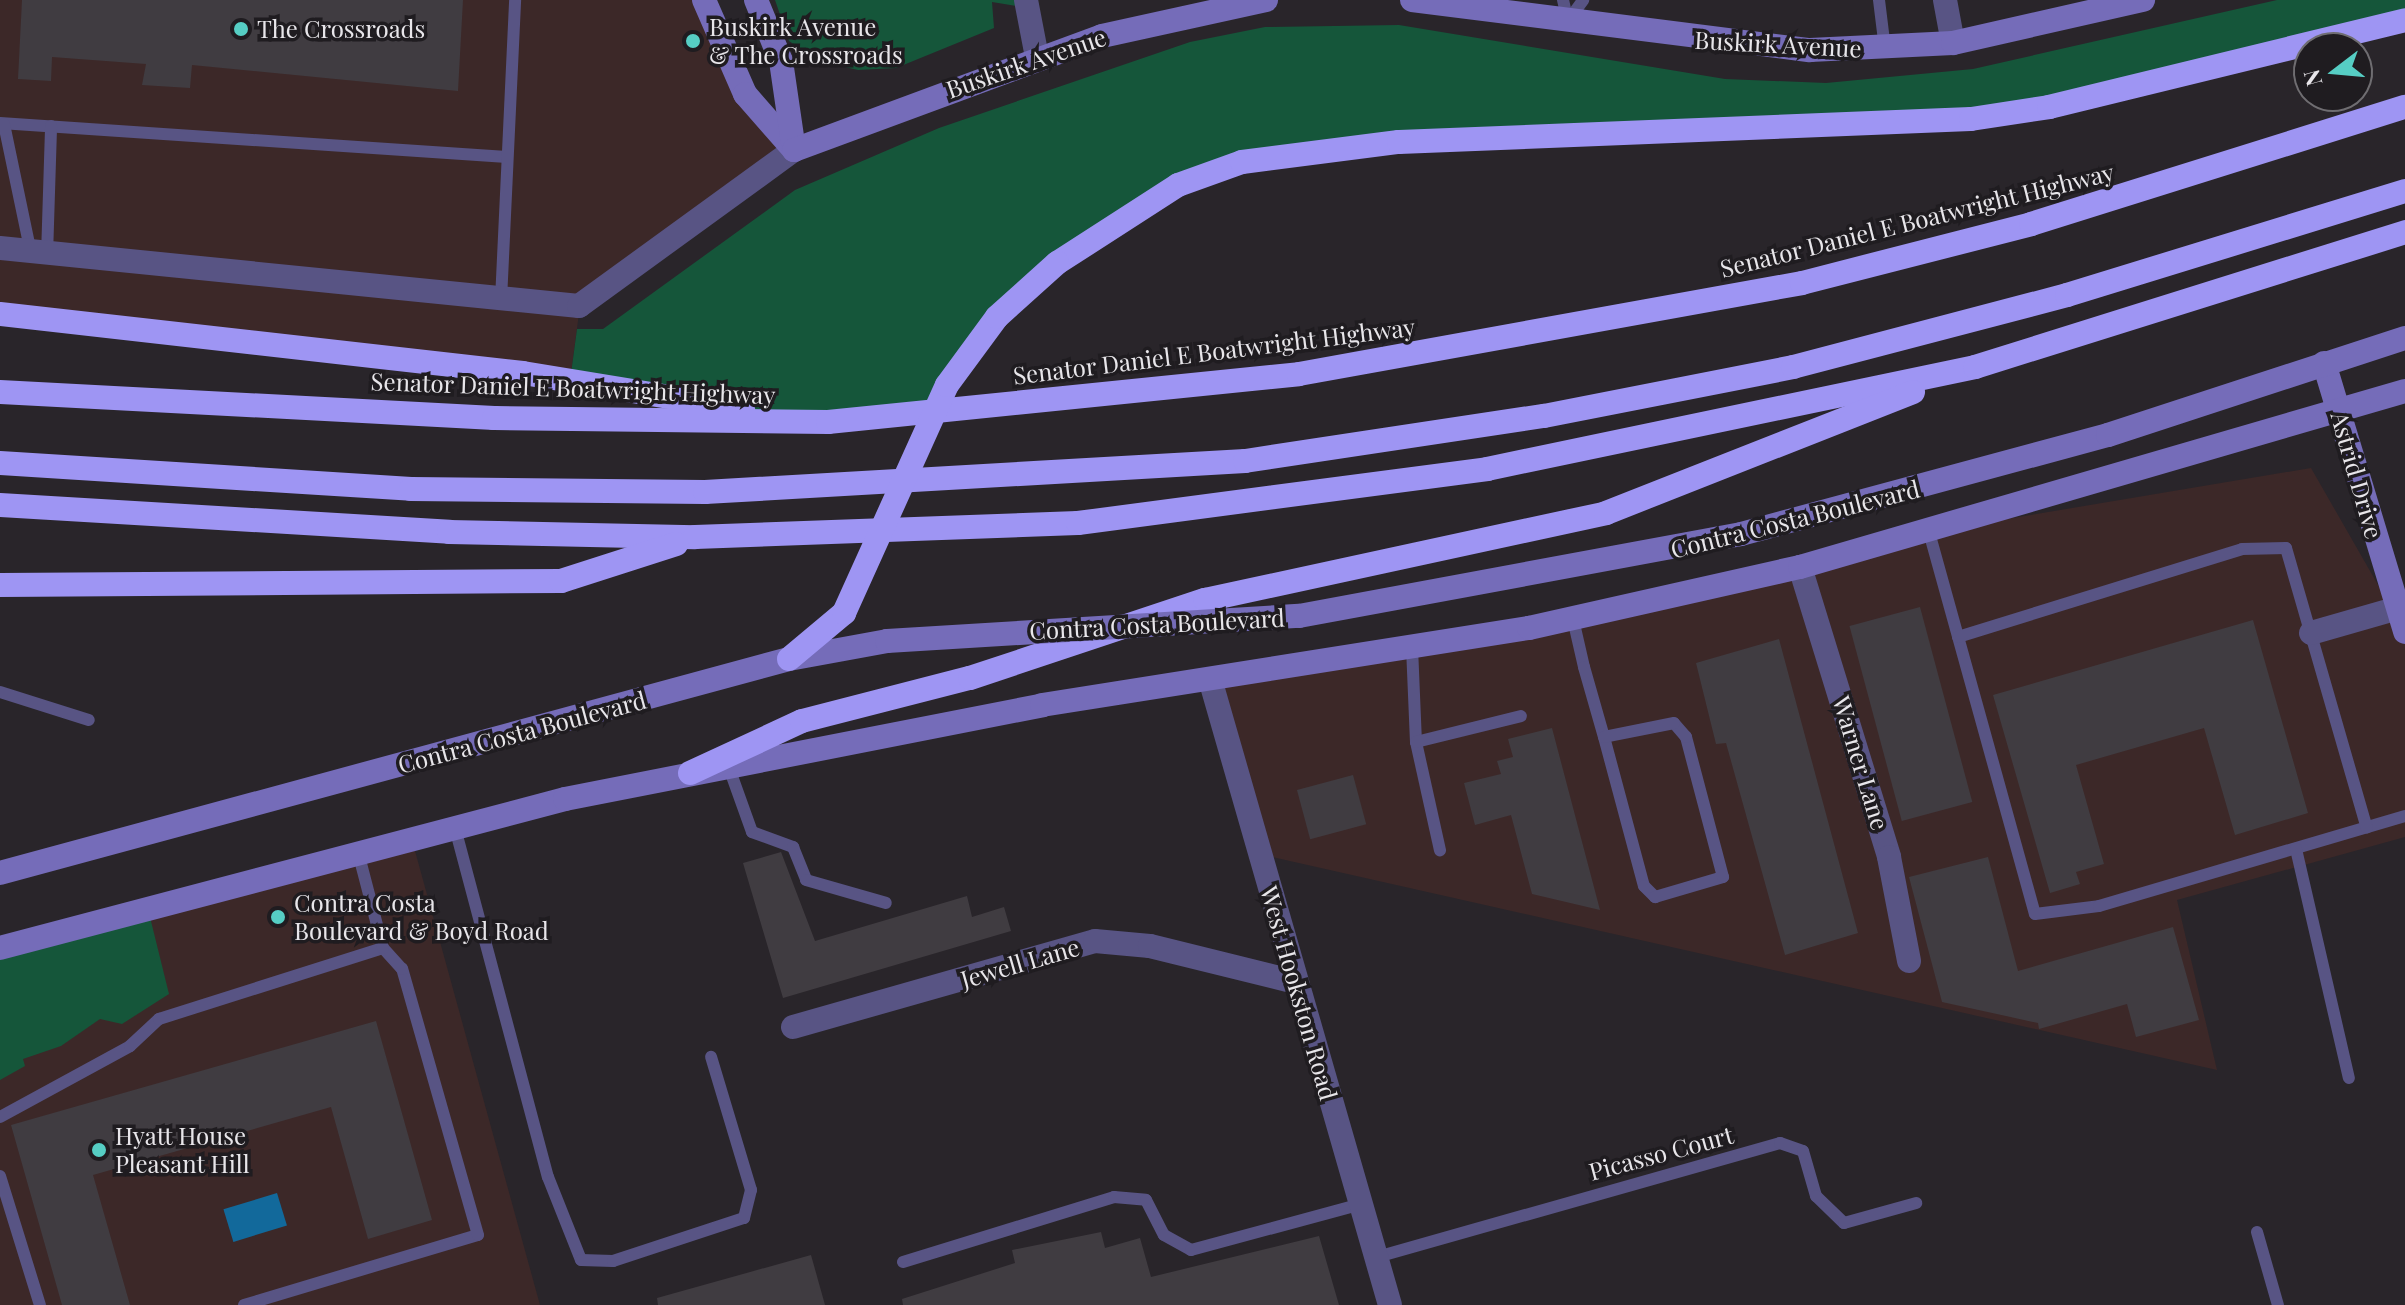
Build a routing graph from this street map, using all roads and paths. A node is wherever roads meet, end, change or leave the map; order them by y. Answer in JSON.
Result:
{"nodes":[{"id":1,"x":515,"y":0,"type":"edge"},
{"id":2,"x":704,"y":0,"type":"edge"},
{"id":3,"x":756,"y":0,"type":"edge"},
{"id":4,"x":1026,"y":0,"type":"edge"},
{"id":5,"x":1266,"y":0,"type":"edge"},
{"id":6,"x":1412,"y":0,"type":"edge"},
{"id":7,"x":1583,"y":0,"type":"edge"},
{"id":8,"x":1879,"y":0,"type":"edge"},
{"id":9,"x":1945,"y":0,"type":"edge"},
{"id":10,"x":2143,"y":0,"type":"edge"},
{"id":11,"x":1565,"y":11,"type":"edge"},
{"id":12,"x":2405,"y":20,"type":"edge"},
{"id":13,"x":1953,"y":43,"type":"junction"},
{"id":14,"x":1885,"y":49,"type":"junction"},
{"id":15,"x":1037,"y":57,"type":"junction"},
{"id":16,"x":2405,"y":107,"type":"edge"},
{"id":17,"x":2,"y":124,"type":"edge"},
{"id":18,"x":51,"y":126,"type":"junction"},
{"id":19,"x":794,"y":150,"type":"junction"},
{"id":20,"x":507,"y":157,"type":"junction"},
{"id":21,"x":2405,"y":191,"type":"edge"},
{"id":22,"x":2405,"y":232,"type":"edge"},
{"id":23,"x":0,"y":248,"type":"edge"},
{"id":24,"x":39,"y":254,"type":"junction"},
{"id":25,"x":500,"y":302,"type":"junction"},
{"id":26,"x":0,"y":314,"type":"edge"},
{"id":27,"x":2405,"y":338,"type":"edge"},
{"id":28,"x":2324,"y":363,"type":"junction"},
{"id":29,"x":1975,"y":367,"type":"junction"},
{"id":30,"x":2405,"y":391,"type":"edge"},
{"id":31,"x":0,"y":392,"type":"edge"},
{"id":32,"x":2338,"y":412,"type":"junction"},
{"id":33,"x":828,"y":422,"type":"junction"},
{"id":34,"x":0,"y":463,"type":"edge"},
{"id":35,"x":0,"y":505,"type":"edge"},
{"id":36,"x":1929,"y":532,"type":"junction"},
{"id":37,"x":695,"y":537,"type":"junction"},
{"id":38,"x":1800,"y":567,"type":"junction"},
{"id":39,"x":0,"y":585,"type":"edge"},
{"id":40,"x":2400,"y":607,"type":"edge"},
{"id":41,"x":1573,"y":619,"type":"junction"},
{"id":42,"x":2405,"y":632,"type":"edge"},
{"id":43,"x":2311,"y":633,"type":"junction"},
{"id":44,"x":1958,"y":637,"type":"junction"},
{"id":45,"x":1412,"y":647,"type":"junction"},
{"id":46,"x":789,"y":659,"type":"junction"},
{"id":47,"x":1210,"y":679,"type":"junction"},
{"id":48,"x":0,"y":692,"type":"edge"},
{"id":49,"x":1521,"y":716,"type":"dead end"},
{"id":50,"x":89,"y":720,"type":"dead end"},
{"id":51,"x":1604,"y":737,"type":"junction"},
{"id":52,"x":1416,"y":742,"type":"junction"},
{"id":53,"x":728,"y":765,"type":"junction"},
{"id":54,"x":690,"y":773,"type":"junction"},
{"id":55,"x":2405,"y":816,"type":"edge"},
{"id":56,"x":455,"y":828,"type":"junction"},
{"id":57,"x":2367,"y":828,"type":"junction"},
{"id":58,"x":2296,"y":849,"type":"junction"},
{"id":59,"x":1440,"y":850,"type":"dead end"},
{"id":60,"x":358,"y":852,"type":"junction"},
{"id":61,"x":0,"y":873,"type":"edge"},
{"id":62,"x":886,"y":903,"type":"dead end"},
{"id":63,"x":0,"y":948,"type":"edge"},
{"id":64,"x":383,"y":948,"type":"junction"},
{"id":65,"x":1909,"y":961,"type":"dead end"},
{"id":66,"x":1296,"y":982,"type":"junction"},
{"id":67,"x":793,"y":1027,"type":"dead end"},
{"id":68,"x":711,"y":1057,"type":"dead end"},
{"id":69,"x":2349,"y":1078,"type":"dead end"},
{"id":70,"x":0,"y":1117,"type":"edge"},
{"id":71,"x":0,"y":1176,"type":"edge"},
{"id":72,"x":1916,"y":1203,"type":"dead end"},
{"id":73,"x":1361,"y":1204,"type":"junction"},
{"id":74,"x":2257,"y":1232,"type":"dead end"},
{"id":75,"x":1377,"y":1257,"type":"junction"},
{"id":76,"x":903,"y":1262,"type":"dead end"},
{"id":77,"x":40,"y":1305,"type":"edge"},
{"id":78,"x":244,"y":1305,"type":"edge"},
{"id":79,"x":1390,"y":1305,"type":"edge"},
{"id":80,"x":2278,"y":1305,"type":"edge"}],
"edges":[{"from":1,"to":20,"type":"lane"},
{"from":2,"to":19,"type":"main road"},
{"from":3,"to":19,"type":"main road"},
{"from":4,"to":15,"type":"street"},
{"from":5,"to":15,"type":"main road","name":"Buskirk Avenue"},
{"from":6,"to":11,"type":"main road","name":"Buskirk Avenue"},
{"from":7,"to":11,"type":"lane"},
{"from":8,"to":14,"type":"lane"},
{"from":9,"to":13,"type":"street"},
{"from":10,"to":13,"type":"main road","name":"Buskirk Avenue"},
{"from":11,"to":14,"type":"main road","name":"Buskirk Avenue"},
{"from":12,"to":46,"type":"highway","bridge":true},
{"from":13,"to":14,"type":"main road","name":"Buskirk Avenue"},
{"from":15,"to":19,"type":"main road","name":"Buskirk Avenue"},
{"from":16,"to":33,"type":"highway","name":"Senator Daniel E Boatwright Highway"},
{"from":17,"to":18,"type":"lane"},
{"from":17,"to":24,"type":"lane"},
{"from":18,"to":20,"type":"lane"},
{"from":18,"to":24,"type":"lane"},
{"from":19,"to":25,"type":"street"},
{"from":20,"to":25,"type":"lane"},
{"from":21,"to":34,"type":"highway"},
{"from":22,"to":29,"type":"highway"},
{"from":23,"to":24,"type":"street"},
{"from":24,"to":25,"type":"street"},
{"from":26,"to":33,"type":"highway"},
{"from":27,"to":28,"type":"main road","name":"Contra Costa Boulevard"},
{"from":28,"to":32,"type":"main road","name":"Astrid Drive"},
{"from":28,"to":46,"type":"main road","name":"Contra Costa Boulevard","bridge":true},
{"from":29,"to":37,"type":"highway"},
{"from":29,"to":54,"type":"highway"},
{"from":30,"to":32,"type":"main road","name":"Contra Costa Boulevard"},
{"from":31,"to":33,"type":"highway","name":"Senator Daniel E Boatwright Highway"},
{"from":32,"to":36,"type":"main road","name":"Contra Costa Boulevard"},
{"from":32,"to":40,"type":"main road","name":"Astrid Drive"},
{"from":35,"to":37,"type":"highway"},
{"from":36,"to":38,"type":"main road","name":"Contra Costa Boulevard"},
{"from":36,"to":44,"type":"lane"},
{"from":37,"to":39,"type":"highway"},
{"from":38,"to":41,"type":"main road","name":"Contra Costa Boulevard"},
{"from":38,"to":65,"type":"street","name":"Warner Lane"},
{"from":40,"to":42,"type":"main road","name":"Astrid Drive"},
{"from":40,"to":43,"type":"street"},
{"from":41,"to":45,"type":"main road","name":"Contra Costa Boulevard"},
{"from":41,"to":51,"type":"lane"},
{"from":43,"to":44,"type":"lane"},
{"from":43,"to":57,"type":"lane"},
{"from":44,"to":58,"type":"lane"},
{"from":45,"to":47,"type":"main road","name":"Contra Costa Boulevard"},
{"from":45,"to":52,"type":"lane"},
{"from":46,"to":61,"type":"main road","name":"Contra Costa Boulevard"},
{"from":47,"to":53,"type":"main road","name":"Contra Costa Boulevard"},
{"from":47,"to":66,"type":"street","name":"West Hookston Road"},
{"from":48,"to":50,"type":"lane"},
{"from":49,"to":52,"type":"lane"},
{"from":51,"to":51,"type":"lane"},
{"from":52,"to":59,"type":"lane"},
{"from":53,"to":54,"type":"main road","name":"Contra Costa Boulevard"},
{"from":53,"to":62,"type":"lane"},
{"from":54,"to":56,"type":"main road","name":"Contra Costa Boulevard"},
{"from":55,"to":57,"type":"lane"},
{"from":56,"to":60,"type":"main road","name":"Contra Costa Boulevard"},
{"from":56,"to":68,"type":"lane"},
{"from":57,"to":58,"type":"lane"},
{"from":58,"to":69,"type":"lane"},
{"from":60,"to":63,"type":"main road","name":"Contra Costa Boulevard"},
{"from":60,"to":64,"type":"lane"},
{"from":64,"to":70,"type":"lane"},
{"from":64,"to":78,"type":"lane"},
{"from":66,"to":67,"type":"street","name":"Jewell Lane"},
{"from":66,"to":73,"type":"street","name":"West Hookston Road"},
{"from":71,"to":77,"type":"lane"},
{"from":72,"to":75,"type":"lane","name":"Picasso Court"},
{"from":73,"to":75,"type":"street","name":"West Hookston Road"},
{"from":73,"to":76,"type":"lane"},
{"from":74,"to":80,"type":"lane"},
{"from":75,"to":79,"type":"street","name":"West Hookston Road"}]}
